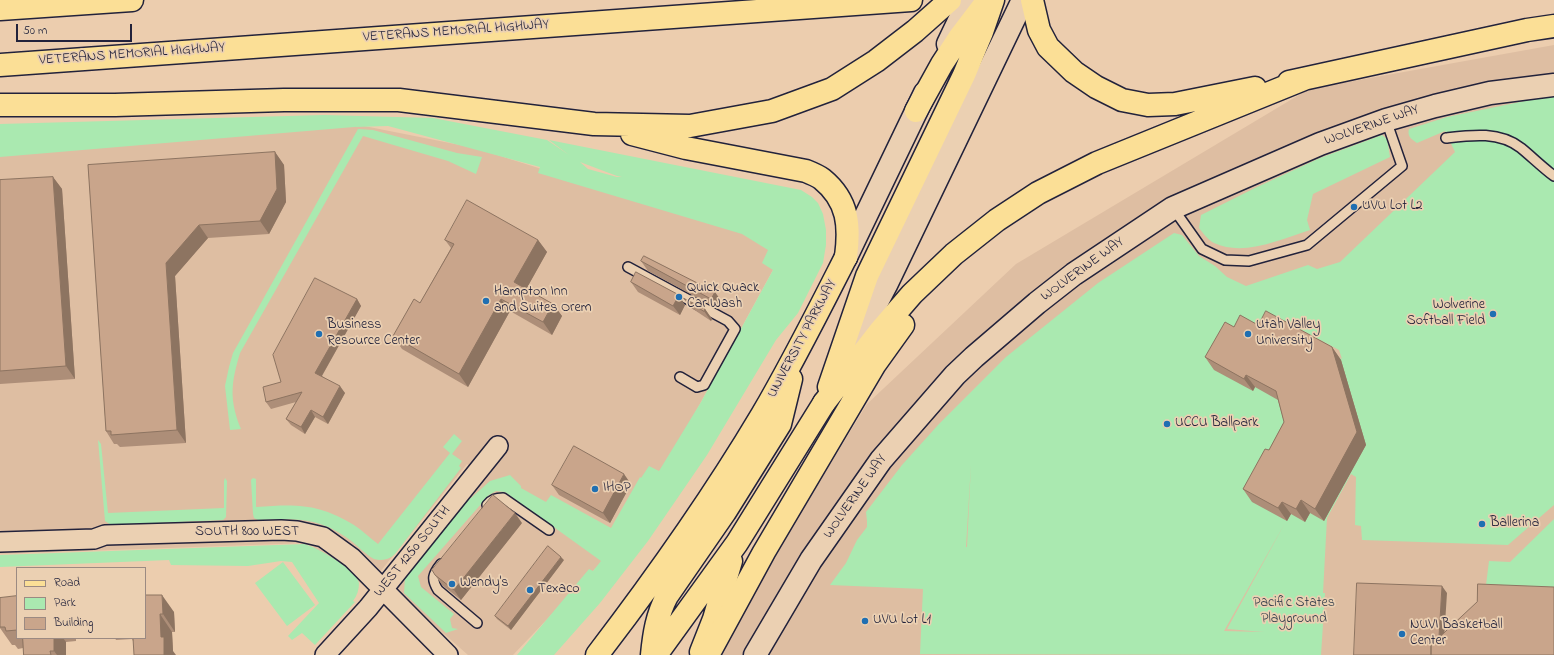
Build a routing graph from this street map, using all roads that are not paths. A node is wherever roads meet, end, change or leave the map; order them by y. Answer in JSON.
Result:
{"nodes":[{"id":1,"x":132,"y":0,"type":"edge"},
{"id":2,"x":911,"y":0,"type":"edge"},
{"id":3,"x":950,"y":0,"type":"edge"},
{"id":4,"x":969,"y":0,"type":"edge"},
{"id":5,"x":987,"y":0,"type":"edge"},
{"id":6,"x":992,"y":0,"type":"edge"},
{"id":7,"x":1023,"y":0,"type":"edge"},
{"id":8,"x":1032,"y":0,"type":"edge"},
{"id":9,"x":0,"y":9,"type":"edge"},
{"id":10,"x":1554,"y":26,"type":"edge"},
{"id":11,"x":966,"y":33,"type":"junction"},
{"id":12,"x":0,"y":65,"type":"edge"},
{"id":13,"x":1304,"y":79,"type":"junction"},
{"id":14,"x":1554,"y":85,"type":"edge"},
{"id":15,"x":0,"y":105,"type":"edge"},
{"id":16,"x":1386,"y":120,"type":"junction"},
{"id":17,"x":594,"y":124,"type":"junction"},
{"id":18,"x":1446,"y":138,"type":"dead end"},
{"id":19,"x":1554,"y":176,"type":"edge"},
{"id":20,"x":1173,"y":208,"type":"junction"},
{"id":21,"x":997,"y":220,"type":"junction"},
{"id":22,"x":846,"y":257,"type":"junction"},
{"id":23,"x":628,"y":267,"type":"dead end"},
{"id":24,"x":797,"y":353,"type":"junction"},
{"id":25,"x":680,"y":377,"type":"dead end"},
{"id":26,"x":824,"y":403,"type":"junction"},
{"id":27,"x":498,"y":446,"type":"dead end"},
{"id":28,"x":481,"y":513,"type":"edge"},
{"id":29,"x":549,"y":530,"type":"dead end"},
{"id":30,"x":0,"y":542,"type":"edge"},
{"id":31,"x":737,"y":543,"type":"junction"},
{"id":32,"x":448,"y":554,"type":"edge"},
{"id":33,"x":383,"y":588,"type":"junction"},
{"id":34,"x":477,"y":623,"type":"dead end"},
{"id":35,"x":325,"y":655,"type":"edge"},
{"id":36,"x":448,"y":655,"type":"edge"},
{"id":37,"x":597,"y":655,"type":"edge"},
{"id":38,"x":652,"y":655,"type":"edge"},
{"id":39,"x":656,"y":655,"type":"edge"},
{"id":40,"x":700,"y":655,"type":"edge"},
{"id":41,"x":708,"y":655,"type":"edge"},
{"id":42,"x":755,"y":655,"type":"edge"}],
"edges":[{"from":1,"to":9,"type":"main road"},
{"from":2,"to":12,"type":"main road","name":"VETERANS MEMORIAL HIGHWAY"},
{"from":3,"to":17,"type":"main road"},
{"from":4,"to":11,"type":"main road"},
{"from":5,"to":11,"type":"main road"},
{"from":6,"to":11,"type":"main road"},
{"from":7,"to":26,"type":"main road"},
{"from":8,"to":13,"type":"main road"},
{"from":10,"to":13,"type":"main road"},
{"from":11,"to":22,"type":"main road","name":"UNIVERSITY PARKWAY"},
{"from":11,"to":26,"type":"main road"},
{"from":13,"to":21,"type":"main road"},
{"from":14,"to":16,"type":"main road","name":"WOLVERINE WAY"},
{"from":15,"to":17,"type":"main road"},
{"from":16,"to":20,"type":"main road","name":"WOLVERINE WAY"},
{"from":16,"to":20,"type":"lane"},
{"from":17,"to":22,"type":"main road"},
{"from":18,"to":19,"type":"lane"},
{"from":20,"to":42,"type":"main road","name":"WOLVERINE WAY"},
{"from":21,"to":26,"type":"main road"},
{"from":21,"to":41,"type":"main road"},
{"from":22,"to":24,"type":"main road","name":"UNIVERSITY PARKWAY"},
{"from":23,"to":25,"type":"lane"},
{"from":24,"to":37,"type":"main road","name":"UNIVERSITY PARKWAY"},
{"from":24,"to":38,"type":"main road"},
{"from":26,"to":31,"type":"main road"},
{"from":27,"to":33,"type":"street","name":"WEST 1250 SOUTH"},
{"from":28,"to":29,"type":"lane"},
{"from":30,"to":33,"type":"street","name":"SOUTH 800 WEST"},
{"from":31,"to":39,"type":"main road"},
{"from":31,"to":40,"type":"main road"},
{"from":32,"to":34,"type":"lane"},
{"from":33,"to":35,"type":"street","name":"WEST 1250 SOUTH"},
{"from":33,"to":36,"type":"street","name":"SOUTH 800 WEST"}]}
